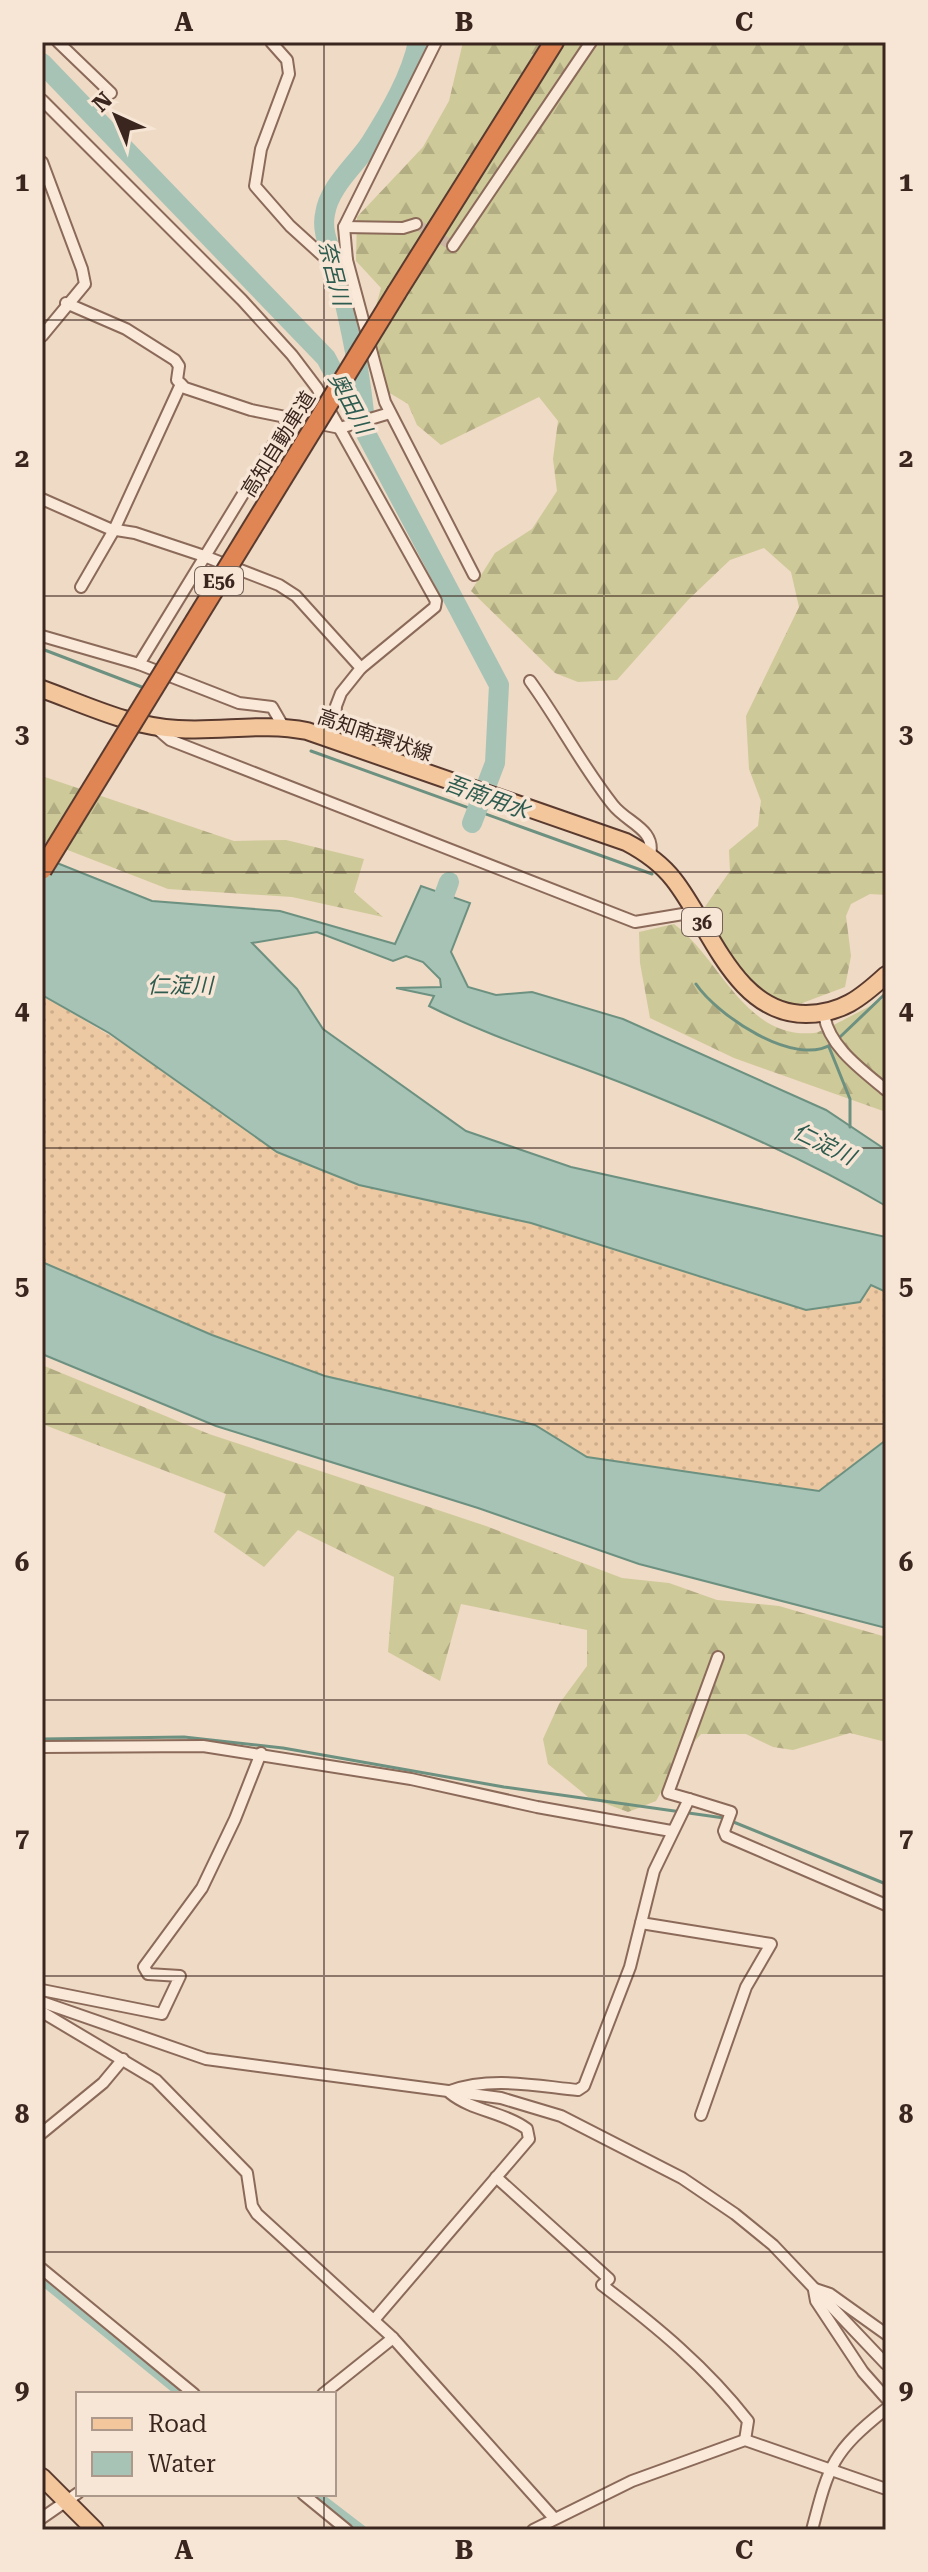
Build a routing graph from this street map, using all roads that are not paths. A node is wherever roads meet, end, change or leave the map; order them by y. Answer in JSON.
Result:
{"nodes":[{"id":1,"x":58,"y":42,"type":"edge"},
{"id":2,"x":271,"y":42,"type":"edge"},
{"id":3,"x":436,"y":42,"type":"edge"},
{"id":4,"x":554,"y":42,"type":"edge"},
{"id":5,"x":591,"y":42,"type":"edge"},
{"id":6,"x":111,"y":93,"type":"dead end"},
{"id":7,"x":42,"y":100,"type":"edge"},
{"id":8,"x":42,"y":162,"type":"edge"},
{"id":9,"x":416,"y":224,"type":"tunnel mouth"},
{"id":10,"x":344,"y":227,"type":"junction"},
{"id":11,"x":453,"y":246,"type":"dead end"},
{"id":12,"x":347,"y":260,"type":"junction"},
{"id":13,"x":66,"y":303,"type":"junction"},
{"id":14,"x":42,"y":336,"type":"edge"},
{"id":15,"x":358,"y":346,"type":"dead end"},
{"id":16,"x":375,"y":359,"type":"junction"},
{"id":17,"x":181,"y":384,"type":"junction"},
{"id":18,"x":390,"y":413,"type":"junction"},
{"id":19,"x":289,"y":419,"type":"junction"},
{"id":20,"x":340,"y":428,"type":"junction"},
{"id":21,"x":42,"y":499,"type":"edge"},
{"id":22,"x":114,"y":530,"type":"junction"},
{"id":23,"x":204,"y":556,"type":"junction"},
{"id":24,"x":474,"y":575,"type":"dead end"},
{"id":25,"x":81,"y":587,"type":"dead end"},
{"id":26,"x":42,"y":636,"type":"edge"},
{"id":27,"x":139,"y":664,"type":"junction"},
{"id":28,"x":361,"y":668,"type":"junction"},
{"id":29,"x":530,"y":681,"type":"dead end"},
{"id":30,"x":42,"y":689,"type":"edge"},
{"id":31,"x":283,"y":726,"type":"junction"},
{"id":32,"x":154,"y":727,"type":"junction"},
{"id":33,"x":334,"y":741,"type":"junction"},
{"id":34,"x":650,"y":855,"type":"junction"},
{"id":35,"x":42,"y":870,"type":"edge"},
{"id":36,"x":695,"y":912,"type":"junction"},
{"id":37,"x":886,"y":975,"type":"edge"},
{"id":38,"x":824,"y":1014,"type":"junction"},
{"id":39,"x":886,"y":1090,"type":"edge"},
{"id":40,"x":718,"y":1657,"type":"dead end"},
{"id":41,"x":42,"y":1747,"type":"edge"},
{"id":42,"x":261,"y":1753,"type":"junction"},
{"id":43,"x":688,"y":1802,"type":"junction"},
{"id":44,"x":671,"y":1831,"type":"junction"},
{"id":45,"x":886,"y":1905,"type":"edge"},
{"id":46,"x":641,"y":1923,"type":"junction"},
{"id":47,"x":42,"y":1990,"type":"edge"},
{"id":48,"x":42,"y":2002,"type":"edge"},
{"id":49,"x":42,"y":2012,"type":"edge"},
{"id":50,"x":123,"y":2059,"type":"junction"},
{"id":51,"x":448,"y":2091,"type":"junction"},
{"id":52,"x":701,"y":2115,"type":"dead end"},
{"id":53,"x":42,"y":2133,"type":"edge"},
{"id":54,"x":496,"y":2177,"type":"junction"},
{"id":55,"x":42,"y":2269,"type":"edge"},
{"id":56,"x":813,"y":2288,"type":"junction"},
{"id":57,"x":374,"y":2320,"type":"junction"},
{"id":58,"x":886,"y":2334,"type":"edge"},
{"id":59,"x":393,"y":2338,"type":"junction"},
{"id":60,"x":886,"y":2364,"type":"edge"},
{"id":61,"x":192,"y":2392,"type":"edge"},
{"id":62,"x":326,"y":2392,"type":"edge"},
{"id":63,"x":886,"y":2398,"type":"edge"},
{"id":64,"x":886,"y":2409,"type":"edge"},
{"id":65,"x":745,"y":2440,"type":"junction"},
{"id":66,"x":828,"y":2469,"type":"junction"},
{"id":67,"x":42,"y":2477,"type":"edge"},
{"id":68,"x":886,"y":2489,"type":"edge"},
{"id":69,"x":305,"y":2496,"type":"edge"},
{"id":70,"x":72,"y":2497,"type":"edge"},
{"id":71,"x":553,"y":2517,"type":"junction"},
{"id":72,"x":42,"y":2518,"type":"edge"},
{"id":73,"x":95,"y":2530,"type":"edge"},
{"id":74,"x":347,"y":2530,"type":"edge"},
{"id":75,"x":533,"y":2530,"type":"edge"},
{"id":76,"x":812,"y":2530,"type":"edge"}],
"edges":[{"from":1,"to":6,"type":"street"},
{"from":2,"to":12,"type":"street"},
{"from":3,"to":10,"type":"street"},
{"from":4,"to":35,"type":"highway","name":"高知自動車道","number":"E56","bridge":true},
{"from":5,"to":11,"type":"street"},
{"from":7,"to":20,"type":"street"},
{"from":8,"to":13,"type":"street"},
{"from":9,"to":10,"type":"street"},
{"from":10,"to":12,"type":"street"},
{"from":12,"to":16,"type":"street"},
{"from":13,"to":14,"type":"street"},
{"from":13,"to":17,"type":"street"},
{"from":15,"to":16,"type":"street"},
{"from":16,"to":18,"type":"street"},
{"from":17,"to":19,"type":"street"},
{"from":17,"to":22,"type":"street"},
{"from":18,"to":20,"type":"street"},
{"from":18,"to":24,"type":"street"},
{"from":19,"to":20,"type":"street"},
{"from":19,"to":23,"type":"street"},
{"from":20,"to":28,"type":"street"},
{"from":21,"to":22,"type":"street"},
{"from":22,"to":23,"type":"street"},
{"from":22,"to":25,"type":"street"},
{"from":23,"to":27,"type":"street"},
{"from":23,"to":28,"type":"street"},
{"from":26,"to":27,"type":"street"},
{"from":27,"to":31,"type":"street"},
{"from":28,"to":33,"type":"street"},
{"from":29,"to":34,"type":"street"},
{"from":30,"to":32,"type":"main road","name":"高知南環状線","number":"36"},
{"from":31,"to":32,"type":"main road","name":"高知南環状線","number":"36"},
{"from":31,"to":33,"type":"main road","name":"高知南環状線","number":"36"},
{"from":32,"to":36,"type":"street"},
{"from":33,"to":34,"type":"main road","name":"高知南環状線","number":"36"},
{"from":34,"to":36,"type":"main road","name":"高知南環状線","number":"36"},
{"from":36,"to":38,"type":"main road","name":"高知南環状線","number":"36"},
{"from":37,"to":38,"type":"main road"},
{"from":38,"to":39,"type":"street"},
{"from":40,"to":43,"type":"street"},
{"from":41,"to":42,"type":"street"},
{"from":42,"to":44,"type":"street"},
{"from":42,"to":47,"type":"street"},
{"from":43,"to":44,"type":"street"},
{"from":43,"to":45,"type":"street"},
{"from":44,"to":46,"type":"street"},
{"from":46,"to":51,"type":"street"},
{"from":46,"to":52,"type":"street"},
{"from":48,"to":51,"type":"street"},
{"from":49,"to":50,"type":"street"},
{"from":50,"to":53,"type":"street"},
{"from":50,"to":57,"type":"street"},
{"from":51,"to":54,"type":"street"},
{"from":51,"to":56,"type":"street"},
{"from":54,"to":57,"type":"street"},
{"from":54,"to":65,"type":"street"},
{"from":55,"to":61,"type":"street"},
{"from":56,"to":58,"type":"street"},
{"from":56,"to":60,"type":"street"},
{"from":56,"to":63,"type":"street"},
{"from":57,"to":59,"type":"street"},
{"from":59,"to":62,"type":"street"},
{"from":59,"to":71,"type":"street"},
{"from":64,"to":66,"type":"street"},
{"from":65,"to":66,"type":"street"},
{"from":65,"to":71,"type":"street"},
{"from":66,"to":68,"type":"street"},
{"from":66,"to":76,"type":"street"},
{"from":67,"to":70,"type":"main road"},
{"from":69,"to":74,"type":"street"},
{"from":70,"to":72,"type":"street"},
{"from":70,"to":73,"type":"main road"},
{"from":71,"to":75,"type":"street"}]}
